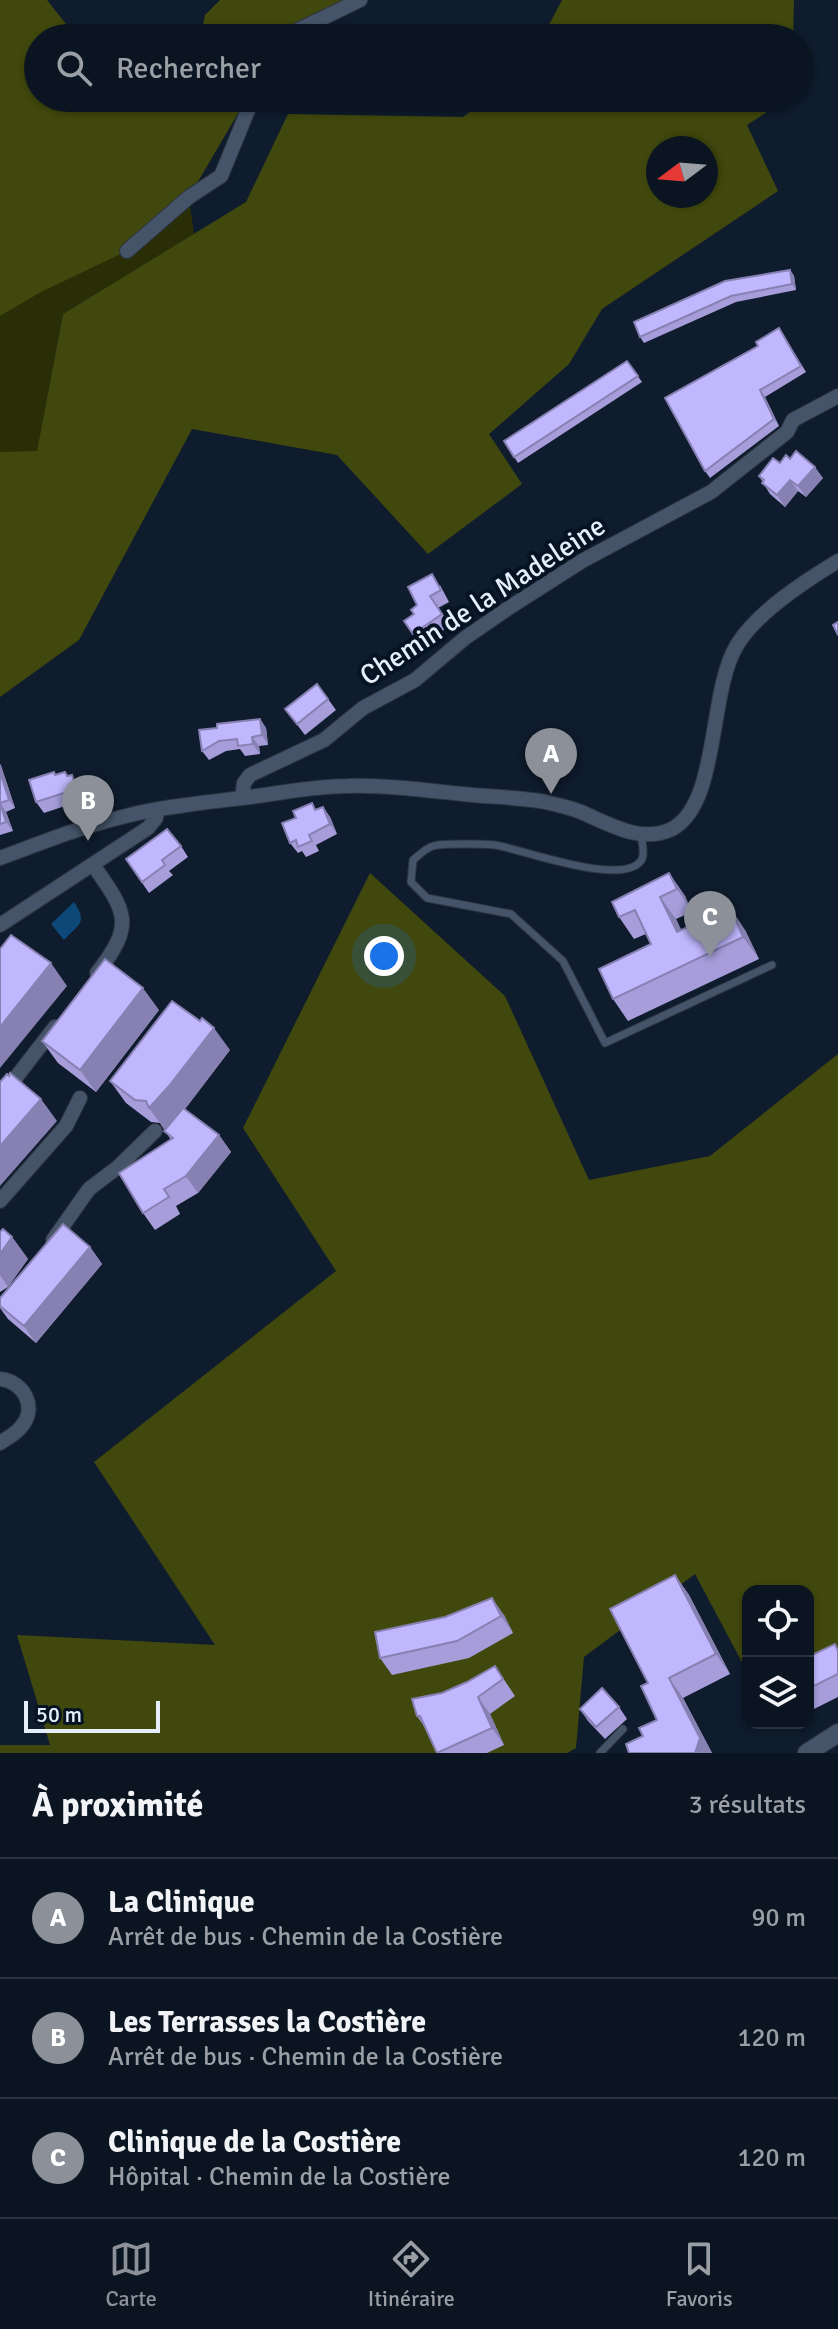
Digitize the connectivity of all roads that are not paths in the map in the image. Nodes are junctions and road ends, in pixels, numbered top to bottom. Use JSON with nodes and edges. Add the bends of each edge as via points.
{"nodes":[{"id":1,"x":360,"y":0,"type":"edge"},
{"id":2,"x":310,"y":24,"type":"edge"},
{"id":3,"x":247,"y":112,"type":"edge"},
{"id":4,"x":127,"y":251,"type":"dead end"},
{"id":5,"x":838,"y":396,"type":"edge"},
{"id":6,"x":838,"y":561,"type":"edge"},
{"id":7,"x":242,"y":798,"type":"junction"},
{"id":8,"x":157,"y":810,"type":"junction"},
{"id":9,"x":641,"y":835,"type":"junction"},
{"id":10,"x":0,"y":858,"type":"edge"},
{"id":11,"x":93,"y":865,"type":"junction"},
{"id":12,"x":0,"y":925,"type":"edge"},
{"id":13,"x":772,"y":965,"type":"dead end"},
{"id":14,"x":85,"y":988,"type":"edge"},
{"id":15,"x":66,"y":1013,"type":"edge"},
{"id":16,"x":0,"y":1098,"type":"edge"},
{"id":17,"x":80,"y":1098,"type":"dead end"},
{"id":18,"x":155,"y":1131,"type":"dead end"},
{"id":19,"x":135,"y":1172,"type":"edge"},
{"id":20,"x":89,"y":1189,"type":"junction"},
{"id":21,"x":0,"y":1201,"type":"edge"},
{"id":22,"x":41,"y":1257,"type":"edge"},
{"id":23,"x":0,"y":1379,"type":"edge"},
{"id":24,"x":0,"y":1443,"type":"edge"},
{"id":25,"x":623,"y":1729,"type":"dead end"},
{"id":26,"x":838,"y":1733,"type":"edge"},
{"id":27,"x":600,"y":1753,"type":"edge"},
{"id":28,"x":807,"y":1753,"type":"edge"}],
"edges":[{"from":1,"to":2,"type":"street"},
{"from":3,"to":4,"type":"street","via":[[221,176]]},
{"from":5,"to":7,"type":"street","name":"Chemin de la Madeleine","via":[[793,420],[787,432],[711,492],[582,561],[476,630],[415,680],[363,708],[324,740],[250,775]]},
{"from":6,"to":9,"type":"street","via":[[775,605],[737,644],[720,689],[694,806],[669,830]]},
{"from":7,"to":8,"type":"street"},
{"from":7,"to":9,"type":"street","via":[[343,786],[414,789],[547,803]]},
{"from":8,"to":10,"type":"street"},
{"from":8,"to":11,"type":"street","via":[[153,824]]},
{"from":9,"to":13,"type":"lane","via":[[640,862],[617,870],[495,845],[435,846],[413,860],[411,882],[427,898],[511,914],[563,961],[605,1043]]},
{"from":11,"to":12,"type":"street"},
{"from":11,"to":14,"type":"street","via":[[113,894],[122,922],[114,952]]},
{"from":15,"to":16,"type":"street"},
{"from":17,"to":21,"type":"street","via":[[66,1126]]},
{"from":18,"to":20,"type":"street"},
{"from":19,"to":20,"type":"street"},
{"from":20,"to":22,"type":"street"},
{"from":23,"to":24,"type":"street","via":[[17,1385],[29,1404],[21,1428]]},
{"from":25,"to":27,"type":"lane"},
{"from":26,"to":28,"type":"street"}]}
